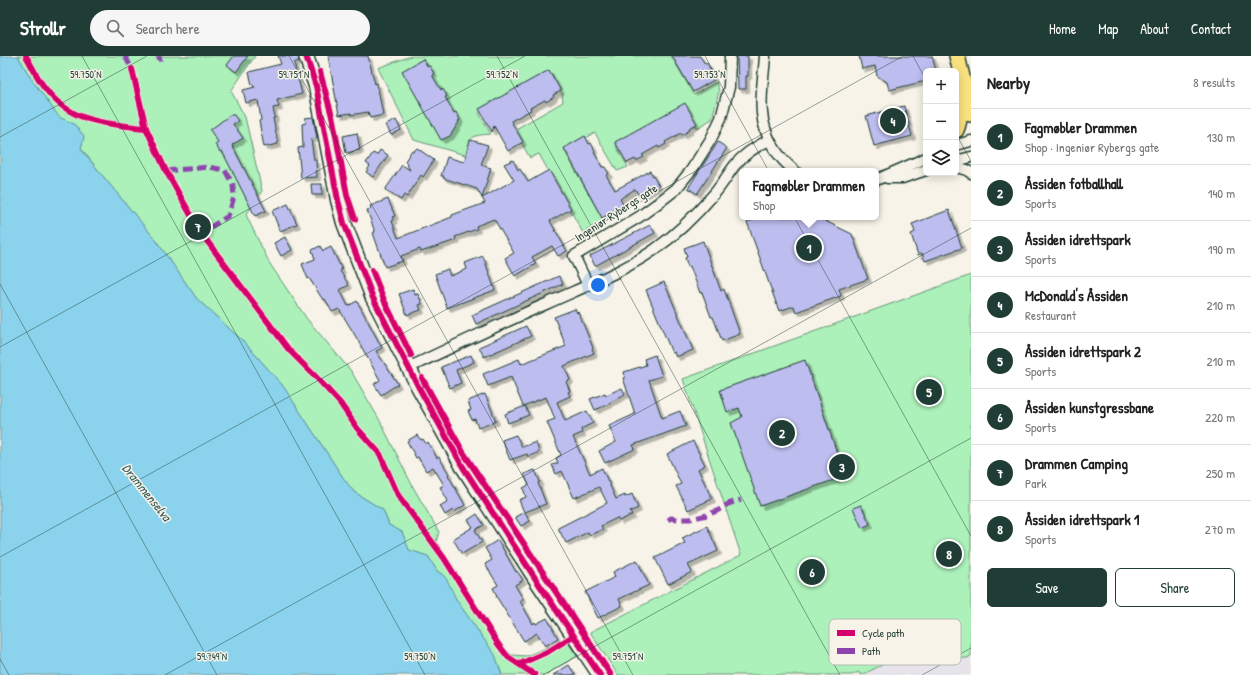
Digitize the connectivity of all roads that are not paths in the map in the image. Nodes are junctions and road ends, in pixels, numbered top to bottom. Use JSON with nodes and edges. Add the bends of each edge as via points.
{"nodes":[{"id":1,"x":306,"y":56,"type":"edge"},
{"id":2,"x":730,"y":56,"type":"edge"},
{"id":3,"x":765,"y":56,"type":"edge"},
{"id":4,"x":956,"y":56,"type":"edge"},
{"id":5,"x":962,"y":76,"type":"junction"},
{"id":6,"x":971,"y":114,"type":"edge"},
{"id":7,"x":959,"y":119,"type":"edge"},
{"id":8,"x":769,"y":140,"type":"junction"},
{"id":9,"x":971,"y":141,"type":"edge"},
{"id":10,"x":959,"y":144,"type":"edge"},
{"id":11,"x":971,"y":157,"type":"edge"},
{"id":12,"x":923,"y":159,"type":"edge"},
{"id":13,"x":959,"y":160,"type":"edge"},
{"id":14,"x":792,"y":168,"type":"edge"},
{"id":15,"x":959,"y":168,"type":"edge"},
{"id":16,"x":923,"y":171,"type":"edge"},
{"id":17,"x":971,"y":172,"type":"edge"},
{"id":18,"x":879,"y":179,"type":"edge"},
{"id":19,"x":588,"y":285,"type":"junction"},
{"id":20,"x":408,"y":368,"type":"junction"},
{"id":21,"x":600,"y":675,"type":"edge"}],
"edges":[{"from":1,"to":20,"type":"main road","via":[[316,86],[344,223],[367,285]]},
{"from":2,"to":19,"type":"street","name":"Ingeniør Rybergs gate","via":[[729,87],[721,118],[692,170],[676,189],[639,217],[574,256]]},
{"from":3,"to":8,"type":"street","via":[[762,112]]},
{"from":4,"to":5,"type":"main road"},
{"from":5,"to":6,"type":"main road"},
{"from":5,"to":7,"type":"main road","via":[[956,86]]},
{"from":8,"to":14,"type":"street"},
{"from":8,"to":19,"type":"street","via":[[754,148],[736,164],[715,193],[685,226],[639,260]]},
{"from":9,"to":10,"type":"street"},
{"from":11,"to":13,"type":"street"},
{"from":12,"to":18,"type":"street"},
{"from":15,"to":17,"type":"street"},
{"from":16,"to":18,"type":"street","via":[[902,178]]},
{"from":19,"to":20,"type":"street"},
{"from":20,"to":21,"type":"main road","via":[[463,467]]}]}
